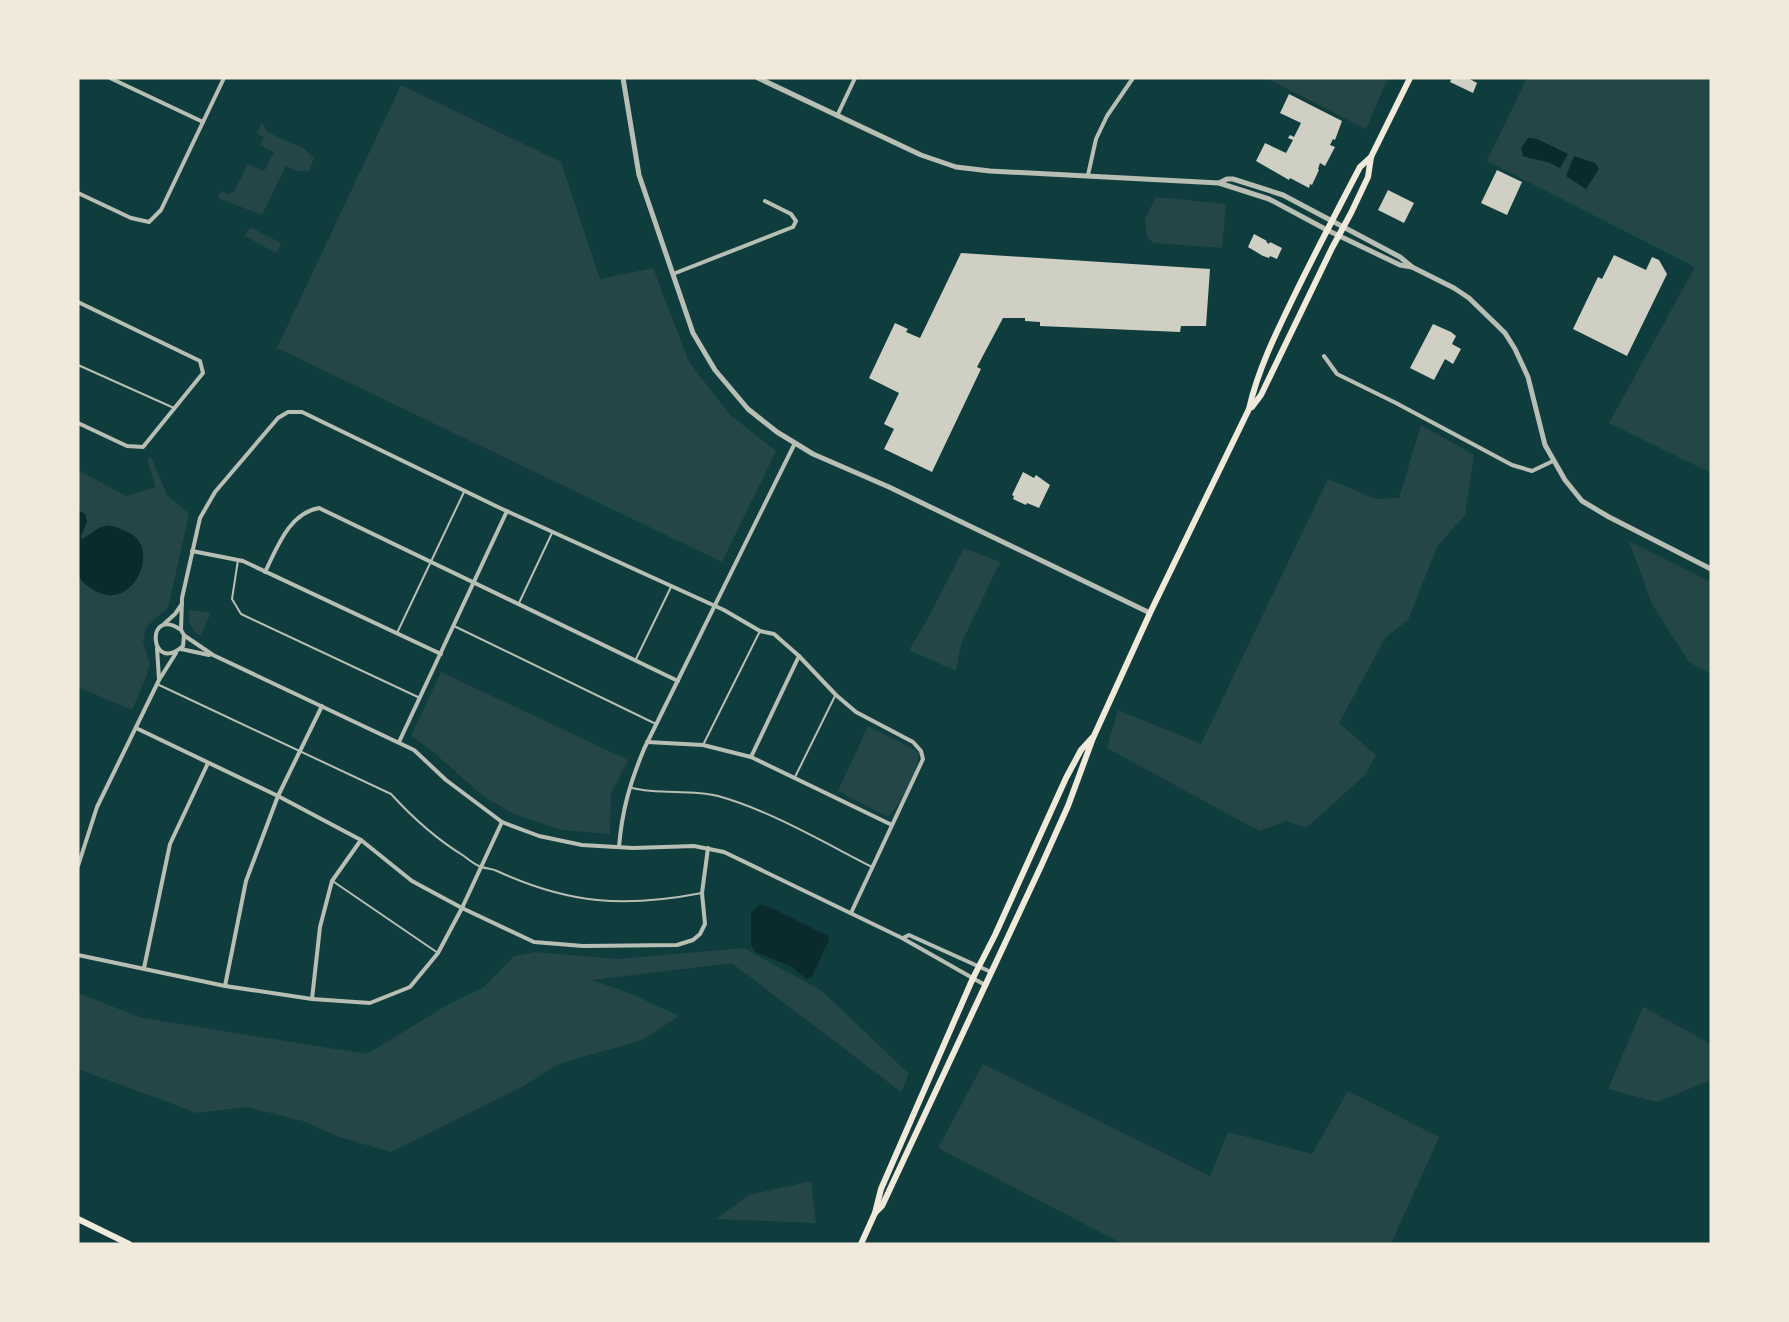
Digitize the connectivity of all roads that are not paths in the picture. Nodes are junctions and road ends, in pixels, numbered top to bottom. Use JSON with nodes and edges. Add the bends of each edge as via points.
{"nodes":[{"id":1,"x":110,"y":78,"type":"edge"},
{"id":2,"x":224,"y":78,"type":"edge"},
{"id":3,"x":623,"y":78,"type":"edge"},
{"id":4,"x":758,"y":78,"type":"edge"},
{"id":5,"x":855,"y":78,"type":"edge"},
{"id":6,"x":1133,"y":78,"type":"edge"},
{"id":7,"x":1410,"y":78,"type":"edge"},
{"id":8,"x":837,"y":116,"type":"junction"},
{"id":9,"x":203,"y":122,"type":"junction"},
{"id":10,"x":1371,"y":158,"type":"junction"},
{"id":11,"x":1088,"y":175,"type":"junction"},
{"id":12,"x":1219,"y":183,"type":"junction"},
{"id":13,"x":78,"y":193,"type":"edge"},
{"id":14,"x":765,"y":201,"type":"dead end"},
{"id":15,"x":1332,"y":221,"type":"junction"},
{"id":16,"x":1344,"y":227,"type":"junction"},
{"id":17,"x":1327,"y":230,"type":"junction"},
{"id":18,"x":1338,"y":236,"type":"junction"},
{"id":19,"x":1412,"y":267,"type":"junction"},
{"id":20,"x":673,"y":274,"type":"junction"},
{"id":21,"x":78,"y":302,"type":"edge"},
{"id":22,"x":1324,"y":356,"type":"dead end"},
{"id":23,"x":78,"y":365,"type":"edge"},
{"id":24,"x":176,"y":409,"type":"junction"},
{"id":25,"x":1249,"y":410,"type":"junction"},
{"id":26,"x":78,"y":423,"type":"edge"},
{"id":27,"x":795,"y":443,"type":"junction"},
{"id":28,"x":1553,"y":461,"type":"junction"},
{"id":29,"x":465,"y":490,"type":"junction"},
{"id":30,"x":507,"y":511,"type":"junction"},
{"id":31,"x":553,"y":531,"type":"junction"},
{"id":32,"x":192,"y":551,"type":"junction"},
{"id":33,"x":238,"y":560,"type":"junction"},
{"id":34,"x":431,"y":562,"type":"junction"},
{"id":35,"x":1711,"y":569,"type":"edge"},
{"id":36,"x":266,"y":572,"type":"junction"},
{"id":37,"x":476,"y":582,"type":"junction"},
{"id":38,"x":671,"y":587,"type":"junction"},
{"id":39,"x":182,"y":603,"type":"junction"},
{"id":40,"x":519,"y":603,"type":"junction"},
{"id":41,"x":714,"y":607,"type":"junction"},
{"id":42,"x":1150,"y":613,"type":"junction"},
{"id":43,"x":164,"y":624,"type":"junction"},
{"id":44,"x":454,"y":626,"type":"junction"},
{"id":45,"x":181,"y":630,"type":"junction"},
{"id":46,"x":760,"y":631,"type":"junction"},
{"id":47,"x":398,"y":633,"type":"junction"},
{"id":48,"x":184,"y":635,"type":"junction"},
{"id":49,"x":157,"y":648,"type":"junction"},
{"id":50,"x":180,"y":649,"type":"junction"},
{"id":51,"x":176,"y":653,"type":"junction"},
{"id":52,"x":441,"y":654,"type":"junction"},
{"id":53,"x":213,"y":655,"type":"junction"},
{"id":54,"x":799,"y":656,"type":"junction"},
{"id":55,"x":635,"y":660,"type":"junction"},
{"id":56,"x":678,"y":681,"type":"junction"},
{"id":57,"x":158,"y":682,"type":"junction"},
{"id":58,"x":836,"y":695,"type":"junction"},
{"id":59,"x":420,"y":698,"type":"junction"},
{"id":60,"x":322,"y":706,"type":"junction"},
{"id":61,"x":656,"y":724,"type":"junction"},
{"id":62,"x":136,"y":728,"type":"junction"},
{"id":63,"x":1093,"y":738,"type":"junction"},
{"id":64,"x":399,"y":742,"type":"junction"},
{"id":65,"x":647,"y":742,"type":"junction"},
{"id":66,"x":703,"y":746,"type":"junction"},
{"id":67,"x":300,"y":752,"type":"junction"},
{"id":68,"x":751,"y":756,"type":"junction"},
{"id":69,"x":208,"y":763,"type":"junction"},
{"id":70,"x":795,"y":777,"type":"junction"},
{"id":71,"x":629,"y":787,"type":"junction"},
{"id":72,"x":278,"y":796,"type":"junction"},
{"id":73,"x":502,"y":822,"type":"junction"},
{"id":74,"x":892,"y":825,"type":"junction"},
{"id":75,"x":361,"y":840,"type":"junction"},
{"id":76,"x":619,"y":847,"type":"junction"},
{"id":77,"x":708,"y":848,"type":"junction"},
{"id":78,"x":78,"y":866,"type":"edge"},
{"id":79,"x":480,"y":867,"type":"junction"},
{"id":80,"x":872,"y":867,"type":"junction"},
{"id":81,"x":332,"y":881,"type":"junction"},
{"id":82,"x":702,"y":893,"type":"junction"},
{"id":83,"x":462,"y":908,"type":"junction"},
{"id":84,"x":851,"y":913,"type":"junction"},
{"id":85,"x":902,"y":938,"type":"junction"},
{"id":86,"x":438,"y":953,"type":"junction"},
{"id":87,"x":78,"y":955,"type":"edge"},
{"id":88,"x":979,"y":967,"type":"junction"},
{"id":89,"x":144,"y":968,"type":"junction"},
{"id":90,"x":991,"y":972,"type":"junction"},
{"id":91,"x":973,"y":978,"type":"junction"},
{"id":92,"x":985,"y":985,"type":"junction"},
{"id":93,"x":225,"y":986,"type":"junction"},
{"id":94,"x":312,"y":999,"type":"junction"},
{"id":95,"x":875,"y":1213,"type":"junction"},
{"id":96,"x":78,"y":1219,"type":"edge"},
{"id":97,"x":129,"y":1244,"type":"edge"},
{"id":98,"x":861,"y":1244,"type":"edge"}],
"edges":[{"from":1,"to":9,"type":"street"},
{"from":2,"to":9,"type":"street"},
{"from":3,"to":20,"type":"street","via":[[639,175]]},
{"from":4,"to":8,"type":"street"},
{"from":5,"to":8,"type":"street"},
{"from":6,"to":11,"type":"street","via":[[1096,138]]},
{"from":7,"to":10,"type":"main road"},
{"from":8,"to":11,"type":"street","via":[[956,167]]},
{"from":9,"to":13,"type":"street","via":[[161,210],[149,222],[131,218]]},
{"from":10,"to":15,"type":"main road","via":[[1360,166]]},
{"from":10,"to":16,"type":"main road","via":[[1368,177]]},
{"from":11,"to":12,"type":"street"},
{"from":12,"to":15,"type":"street","via":[[1233,179],[1283,195]]},
{"from":12,"to":17,"type":"street","via":[[1269,199]]},
{"from":14,"to":20,"type":"street","via":[[790,214],[796,221],[793,227]]},
{"from":15,"to":16,"type":"street"},
{"from":15,"to":17,"type":"main road"},
{"from":16,"to":18,"type":"main road"},
{"from":16,"to":19,"type":"street"},
{"from":17,"to":18,"type":"street"},
{"from":17,"to":25,"type":"main road","via":[[1274,340]]},
{"from":18,"to":19,"type":"street"},
{"from":18,"to":25,"type":"main road","via":[[1261,395]]},
{"from":19,"to":28,"type":"street","via":[[1469,298],[1505,333],[1528,377],[1545,445]]},
{"from":20,"to":27,"type":"street","via":[[693,333],[715,370],[748,409]]},
{"from":21,"to":24,"type":"street","via":[[200,361],[203,373]]},
{"from":22,"to":28,"type":"street","via":[[1336,374],[1512,465],[1532,471]]},
{"from":23,"to":24,"type":"lane"},
{"from":24,"to":26,"type":"street","via":[[143,447],[127,446]]},
{"from":25,"to":42,"type":"main road"},
{"from":27,"to":41,"type":"street"},
{"from":27,"to":42,"type":"street"},
{"from":28,"to":35,"type":"street","via":[[1582,501]]},
{"from":29,"to":30,"type":"street"},
{"from":29,"to":32,"type":"street","via":[[293,411],[278,418],[216,492],[200,519]]},
{"from":29,"to":34,"type":"lane"},
{"from":30,"to":31,"type":"street"},
{"from":30,"to":37,"type":"street"},
{"from":31,"to":38,"type":"street"},
{"from":31,"to":40,"type":"lane"},
{"from":32,"to":33,"type":"street"},
{"from":32,"to":39,"type":"street"},
{"from":33,"to":36,"type":"street"},
{"from":33,"to":59,"type":"lane","via":[[232,599],[241,614]]},
{"from":34,"to":36,"type":"street","via":[[319,508],[305,512],[289,527]]},
{"from":34,"to":37,"type":"street"},
{"from":34,"to":47,"type":"lane"},
{"from":36,"to":47,"type":"street"},
{"from":37,"to":40,"type":"street"},
{"from":37,"to":44,"type":"street"},
{"from":38,"to":41,"type":"street"},
{"from":38,"to":55,"type":"lane"},
{"from":39,"to":43,"type":"street"},
{"from":39,"to":45,"type":"street"},
{"from":40,"to":55,"type":"street"},
{"from":41,"to":46,"type":"street"},
{"from":41,"to":56,"type":"street"},
{"from":42,"to":63,"type":"main road"},
{"from":43,"to":45,"type":"street"},
{"from":43,"to":49,"type":"street","via":[[154,639]]},
{"from":44,"to":52,"type":"street"},
{"from":44,"to":61,"type":"lane"},
{"from":45,"to":48,"type":"street"},
{"from":46,"to":54,"type":"street","via":[[774,634]]},
{"from":46,"to":66,"type":"lane"},
{"from":47,"to":52,"type":"street"},
{"from":48,"to":50,"type":"street"},
{"from":48,"to":53,"type":"street"},
{"from":49,"to":51,"type":"street"},
{"from":49,"to":57,"type":"street"},
{"from":50,"to":51,"type":"street"},
{"from":50,"to":53,"type":"street"},
{"from":51,"to":57,"type":"street"},
{"from":52,"to":59,"type":"street"},
{"from":53,"to":60,"type":"street"},
{"from":54,"to":58,"type":"street"},
{"from":54,"to":68,"type":"street"},
{"from":55,"to":56,"type":"street"},
{"from":56,"to":61,"type":"street"},
{"from":57,"to":62,"type":"street"},
{"from":57,"to":67,"type":"lane"},
{"from":58,"to":70,"type":"lane"},
{"from":58,"to":74,"type":"street","via":[[856,712],[914,741],[921,751],[923,759]]},
{"from":59,"to":64,"type":"street"},
{"from":60,"to":64,"type":"street"},
{"from":60,"to":67,"type":"street"},
{"from":61,"to":65,"type":"street"},
{"from":62,"to":69,"type":"street"},
{"from":62,"to":78,"type":"street","via":[[97,807]]},
{"from":63,"to":88,"type":"main road","via":[[1081,750],[1066,778]]},
{"from":63,"to":90,"type":"main road","via":[[1068,806]]},
{"from":64,"to":73,"type":"street"},
{"from":65,"to":66,"type":"street"},
{"from":65,"to":71,"type":"street"},
{"from":66,"to":68,"type":"street"},
{"from":67,"to":72,"type":"street"},
{"from":67,"to":79,"type":"lane","via":[[391,794],[443,843]]},
{"from":68,"to":70,"type":"street"},
{"from":69,"to":72,"type":"street"},
{"from":69,"to":89,"type":"street","via":[[170,844]]},
{"from":70,"to":74,"type":"street"},
{"from":71,"to":76,"type":"street"},
{"from":71,"to":80,"type":"lane","via":[[729,800]]},
{"from":72,"to":75,"type":"street"},
{"from":72,"to":93,"type":"street","via":[[246,882]]},
{"from":73,"to":76,"type":"street","via":[[539,836],[582,845]]},
{"from":73,"to":79,"type":"street"},
{"from":74,"to":80,"type":"street"},
{"from":75,"to":81,"type":"street"},
{"from":75,"to":83,"type":"street","via":[[412,881]]},
{"from":76,"to":77,"type":"street"},
{"from":77,"to":82,"type":"street"},
{"from":77,"to":84,"type":"street","via":[[733,856]]},
{"from":79,"to":82,"type":"lane","via":[[490,867],[559,895],[598,902]]},
{"from":79,"to":83,"type":"street"},
{"from":80,"to":84,"type":"street"},
{"from":81,"to":86,"type":"lane"},
{"from":81,"to":94,"type":"street","via":[[320,927]]},
{"from":82,"to":83,"type":"street","via":[[705,924],[693,940],[677,945],[534,942]]},
{"from":83,"to":86,"type":"street"},
{"from":84,"to":85,"type":"street"},
{"from":85,"to":88,"type":"street","via":[[909,935]]},
{"from":85,"to":91,"type":"street"},
{"from":86,"to":94,"type":"street","via":[[410,987],[370,1003]]},
{"from":87,"to":89,"type":"street"},
{"from":88,"to":90,"type":"street"},
{"from":88,"to":91,"type":"main road"},
{"from":89,"to":93,"type":"street"},
{"from":90,"to":92,"type":"main road"},
{"from":91,"to":92,"type":"street"},
{"from":91,"to":95,"type":"main road","via":[[881,1189]]},
{"from":92,"to":95,"type":"main road","via":[[882,1206]]},
{"from":93,"to":94,"type":"street"},
{"from":95,"to":98,"type":"main road"},
{"from":96,"to":97,"type":"main road"}]}
